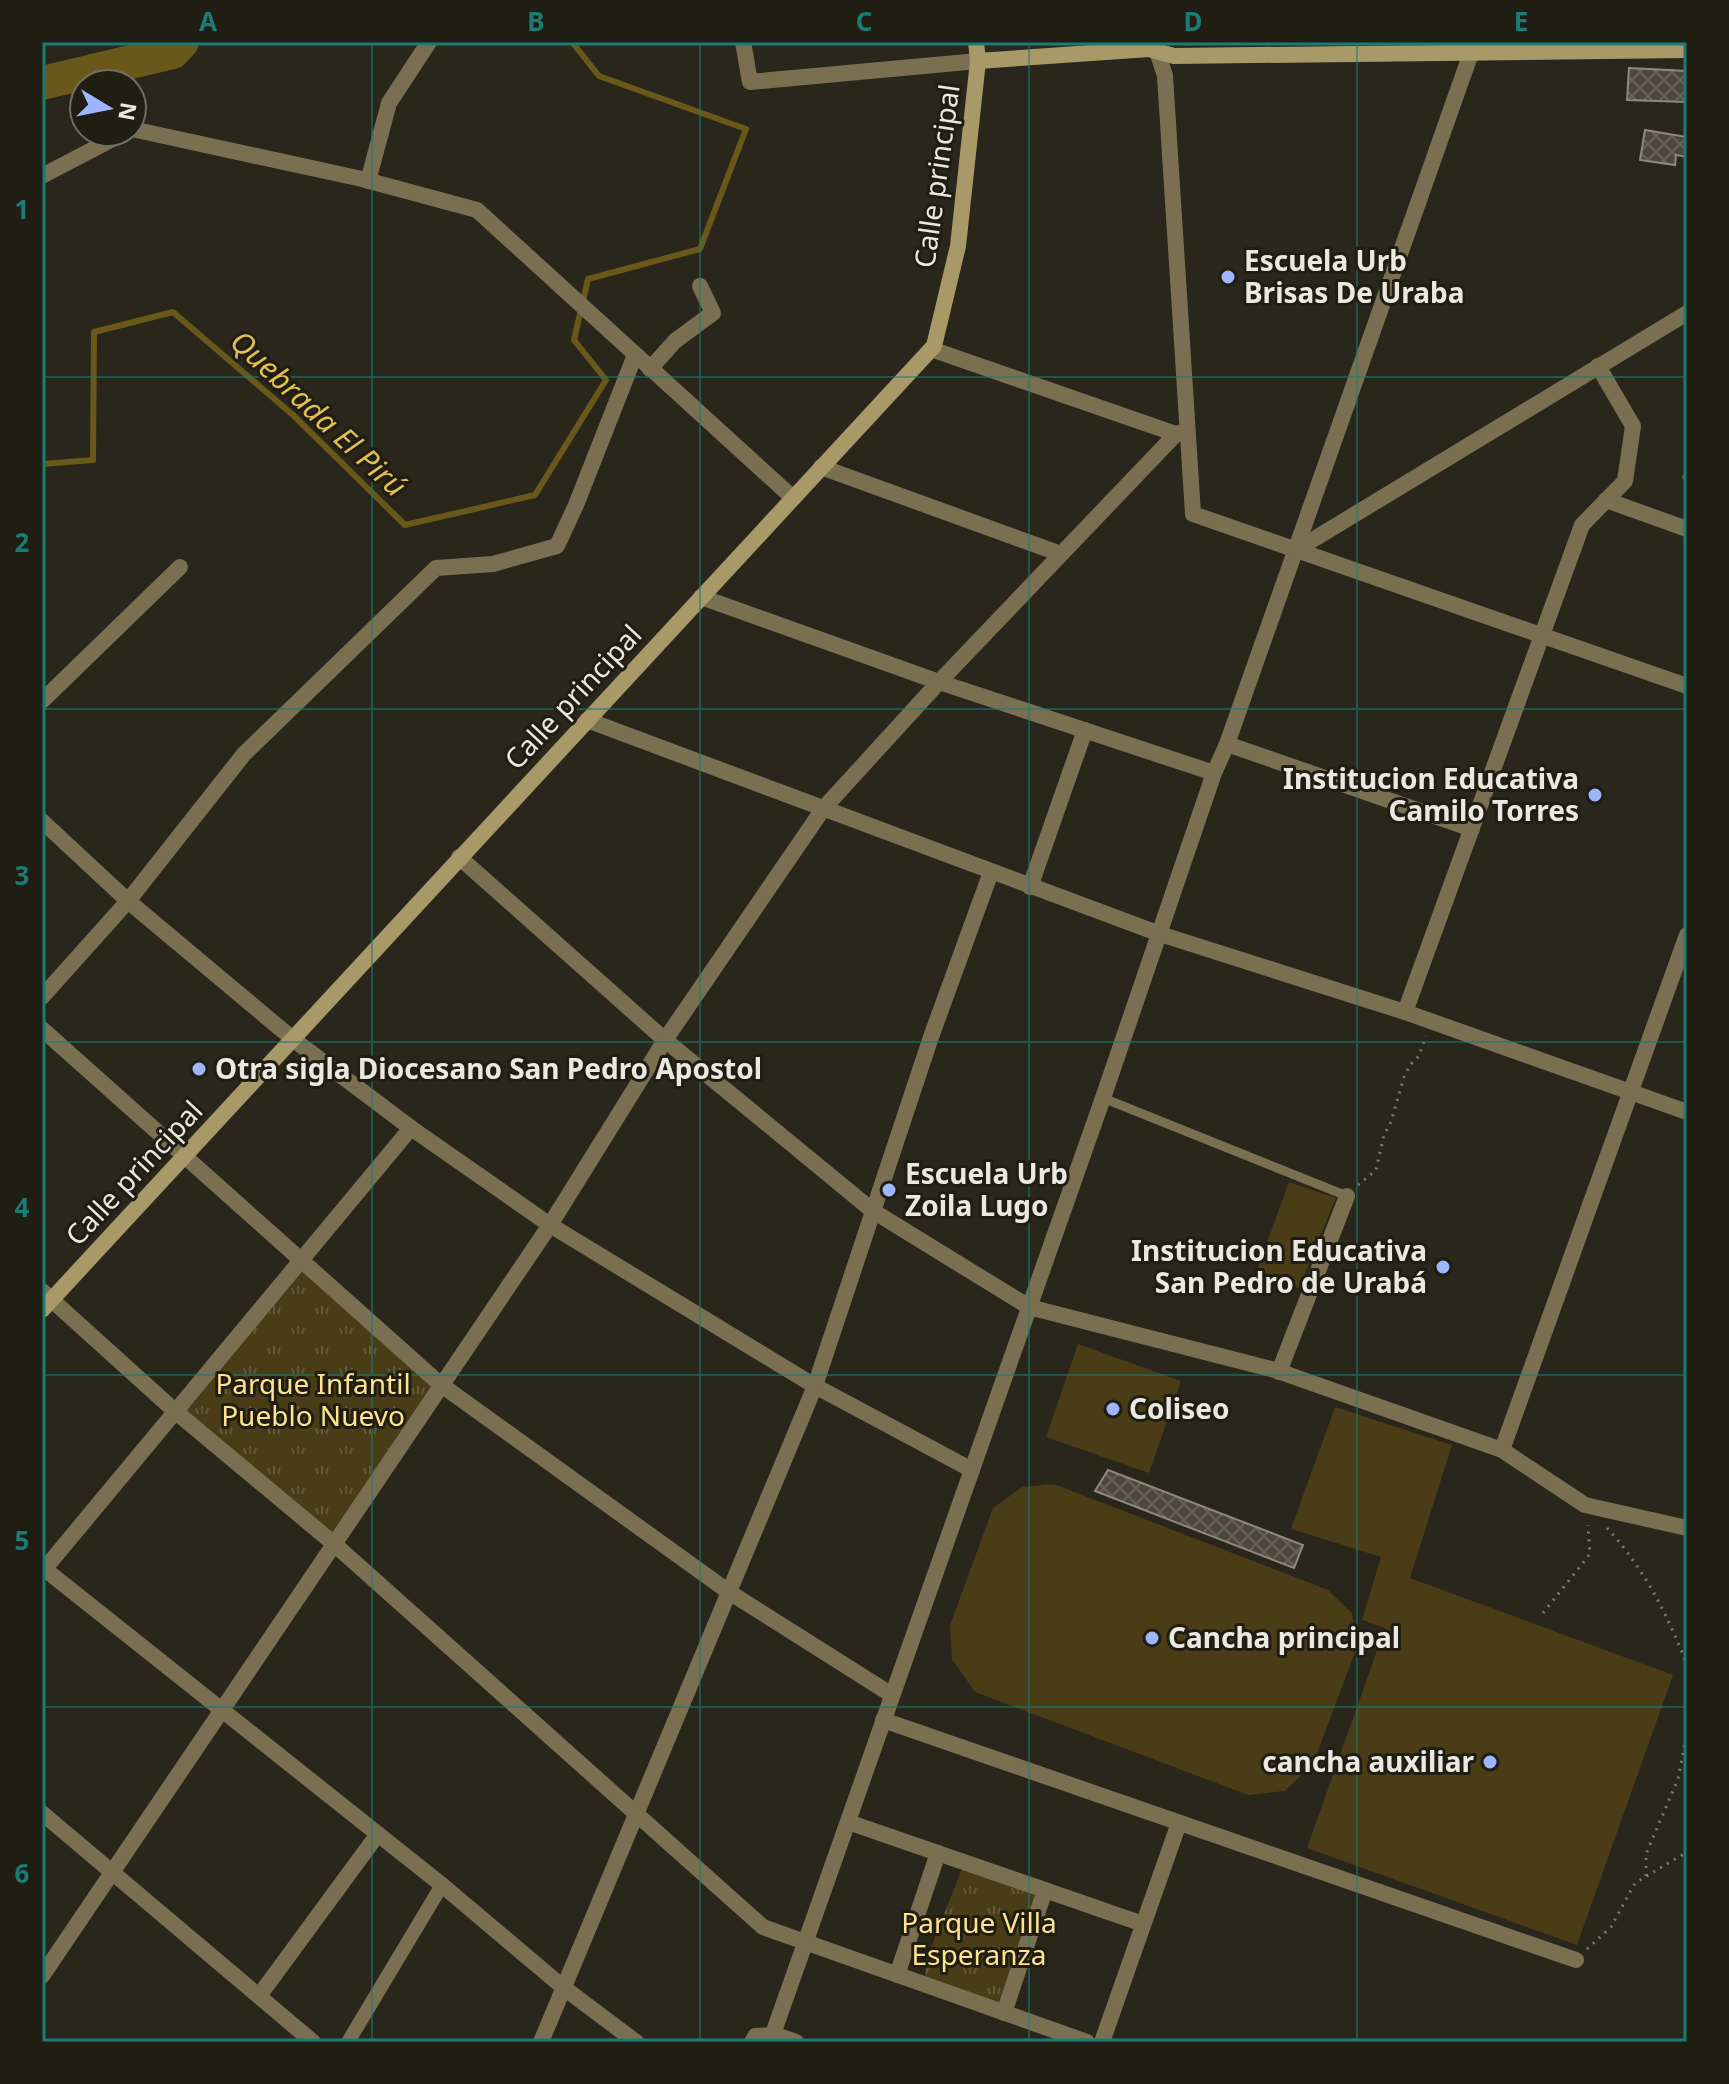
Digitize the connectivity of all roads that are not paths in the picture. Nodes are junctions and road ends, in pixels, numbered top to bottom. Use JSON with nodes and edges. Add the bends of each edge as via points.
{"nodes":[{"id":1,"x":429,"y":42,"type":"edge"},
{"id":2,"x":743,"y":42,"type":"edge"},
{"id":3,"x":976,"y":42,"type":"edge"},
{"id":4,"x":1426,"y":48,"type":"edge"},
{"id":5,"x":1687,"y":50,"type":"edge"},
{"id":6,"x":1157,"y":51,"type":"junction"},
{"id":7,"x":1471,"y":53,"type":"junction"},
{"id":8,"x":978,"y":61,"type":"junction"},
{"id":9,"x":148,"y":133,"type":"edge"},
{"id":10,"x":95,"y":148,"type":"edge"},
{"id":11,"x":42,"y":176,"type":"edge"},
{"id":12,"x":368,"y":181,"type":"junction"},
{"id":13,"x":700,"y":286,"type":"dead end"},
{"id":14,"x":1687,"y":313,"type":"edge"},
{"id":15,"x":931,"y":349,"type":"junction"},
{"id":16,"x":635,"y":355,"type":"junction"},
{"id":17,"x":1598,"y":366,"type":"junction"},
{"id":18,"x":650,"y":369,"type":"junction"},
{"id":19,"x":1182,"y":432,"type":"junction"},
{"id":20,"x":821,"y":467,"type":"junction"},
{"id":21,"x":793,"y":498,"type":"junction"},
{"id":22,"x":1606,"y":500,"type":"junction"},
{"id":23,"x":1687,"y":529,"type":"edge"},
{"id":24,"x":1296,"y":550,"type":"junction"},
{"id":25,"x":1061,"y":554,"type":"junction"},
{"id":26,"x":180,"y":567,"type":"dead end"},
{"id":27,"x":701,"y":597,"type":"junction"},
{"id":28,"x":1542,"y":636,"type":"junction"},
{"id":29,"x":939,"y":682,"type":"junction"},
{"id":30,"x":1687,"y":686,"type":"edge"},
{"id":31,"x":42,"y":701,"type":"edge"},
{"id":32,"x":587,"y":720,"type":"junction"},
{"id":33,"x":1085,"y":730,"type":"junction"},
{"id":34,"x":1227,"y":744,"type":"junction"},
{"id":35,"x":1214,"y":773,"type":"junction"},
{"id":36,"x":823,"y":809,"type":"junction"},
{"id":37,"x":42,"y":821,"type":"edge"},
{"id":38,"x":1472,"y":829,"type":"junction"},
{"id":39,"x":459,"y":857,"type":"junction"},
{"id":40,"x":991,"y":872,"type":"junction"},
{"id":41,"x":1030,"y":887,"type":"junction"},
{"id":42,"x":128,"y":901,"type":"junction"},
{"id":43,"x":1160,"y":934,"type":"junction"},
{"id":44,"x":1687,"y":935,"type":"edge"},
{"id":45,"x":42,"y":997,"type":"edge"},
{"id":46,"x":1405,"y":1012,"type":"junction"},
{"id":47,"x":42,"y":1029,"type":"edge"},
{"id":48,"x":294,"y":1040,"type":"junction"},
{"id":49,"x":665,"y":1040,"type":"junction"},
{"id":50,"x":1630,"y":1093,"type":"junction"},
{"id":51,"x":1103,"y":1098,"type":"junction"},
{"id":52,"x":1687,"y":1112,"type":"edge"},
{"id":53,"x":411,"y":1128,"type":"junction"},
{"id":54,"x":185,"y":1157,"type":"junction"},
{"id":55,"x":1347,"y":1196,"type":"joint"},
{"id":56,"x":873,"y":1211,"type":"junction"},
{"id":57,"x":550,"y":1225,"type":"junction"},
{"id":58,"x":301,"y":1260,"type":"junction"},
{"id":59,"x":45,"y":1300,"type":"edge"},
{"id":60,"x":1029,"y":1307,"type":"junction"},
{"id":61,"x":1279,"y":1372,"type":"junction"},
{"id":62,"x":440,"y":1384,"type":"junction"},
{"id":63,"x":815,"y":1386,"type":"junction"},
{"id":64,"x":176,"y":1412,"type":"junction"},
{"id":65,"x":1502,"y":1450,"type":"junction"},
{"id":66,"x":972,"y":1470,"type":"junction"},
{"id":67,"x":1687,"y":1528,"type":"edge"},
{"id":68,"x":333,"y":1543,"type":"junction"},
{"id":69,"x":43,"y":1570,"type":"edge"},
{"id":70,"x":729,"y":1592,"type":"junction"},
{"id":71,"x":892,"y":1695,"type":"junction"},
{"id":72,"x":221,"y":1710,"type":"junction"},
{"id":73,"x":883,"y":1720,"type":"junction"},
{"id":74,"x":42,"y":1813,"type":"edge"},
{"id":75,"x":637,"y":1813,"type":"junction"},
{"id":76,"x":848,"y":1822,"type":"junction"},
{"id":77,"x":1179,"y":1823,"type":"junction"},
{"id":78,"x":378,"y":1834,"type":"junction"},
{"id":79,"x":938,"y":1853,"type":"junction"},
{"id":80,"x":112,"y":1872,"type":"junction"},
{"id":81,"x":442,"y":1885,"type":"junction"},
{"id":82,"x":1045,"y":1890,"type":"junction"},
{"id":83,"x":1143,"y":1924,"type":"junction"},
{"id":84,"x":805,"y":1942,"type":"junction"},
{"id":85,"x":1576,"y":1960,"type":"road end"},
{"id":86,"x":897,"y":1975,"type":"junction"},
{"id":87,"x":42,"y":1976,"type":"edge"},
{"id":88,"x":564,"y":1988,"type":"junction"},
{"id":89,"x":259,"y":1996,"type":"junction"},
{"id":90,"x":1004,"y":2013,"type":"junction"},
{"id":91,"x":773,"y":2034,"type":"junction"},
{"id":92,"x":313,"y":2042,"type":"edge"},
{"id":93,"x":348,"y":2042,"type":"edge"},
{"id":94,"x":541,"y":2042,"type":"edge"},
{"id":95,"x":636,"y":2042,"type":"edge"},
{"id":96,"x":751,"y":2042,"type":"edge"},
{"id":97,"x":796,"y":2042,"type":"edge"},
{"id":98,"x":1087,"y":2042,"type":"edge"},
{"id":99,"x":1102,"y":2042,"type":"edge"}],
"edges":[{"from":1,"to":12,"type":"street","via":[[389,103]]},
{"from":2,"to":8,"type":"street","via":[[750,82]]},
{"from":3,"to":8,"type":"main road","name":"Calle principal"},
{"from":4,"to":6,"type":"main road","via":[[1174,56]]},
{"from":4,"to":7,"type":"main road"},
{"from":5,"to":7,"type":"main road"},
{"from":6,"to":8,"type":"main road"},
{"from":6,"to":19,"type":"street","via":[[1165,76]]},
{"from":7,"to":24,"type":"street"},
{"from":8,"to":15,"type":"main road","name":"Calle principal","via":[[958,246]]},
{"from":9,"to":12,"type":"street"},
{"from":10,"to":11,"type":"street"},
{"from":12,"to":16,"type":"street","via":[[477,210]]},
{"from":13,"to":18,"type":"street","via":[[713,313],[675,341]]},
{"from":14,"to":17,"type":"street"},
{"from":15,"to":19,"type":"street"},
{"from":15,"to":20,"type":"main road","name":"Calle principal"},
{"from":16,"to":18,"type":"street"},
{"from":16,"to":42,"type":"street","via":[[557,546],[493,564],[436,568],[244,754]]},
{"from":17,"to":22,"type":"street","via":[[1633,426],[1625,481]]},
{"from":17,"to":24,"type":"street"},
{"from":18,"to":21,"type":"street"},
{"from":19,"to":24,"type":"street","via":[[1193,514]]},
{"from":19,"to":25,"type":"street"},
{"from":20,"to":21,"type":"main road","name":"Calle principal"},
{"from":20,"to":25,"type":"street"},
{"from":21,"to":27,"type":"main road","name":"Calle principal"},
{"from":22,"to":23,"type":"street"},
{"from":22,"to":28,"type":"street","via":[[1582,525]]},
{"from":24,"to":28,"type":"street"},
{"from":24,"to":34,"type":"street"},
{"from":25,"to":29,"type":"street"},
{"from":26,"to":31,"type":"street"},
{"from":27,"to":29,"type":"street"},
{"from":27,"to":32,"type":"main road","name":"Calle principal"},
{"from":28,"to":30,"type":"street"},
{"from":28,"to":38,"type":"street"},
{"from":29,"to":33,"type":"street"},
{"from":29,"to":36,"type":"street"},
{"from":32,"to":36,"type":"street"},
{"from":32,"to":39,"type":"main road","name":"Calle principal"},
{"from":33,"to":35,"type":"street"},
{"from":33,"to":41,"type":"street"},
{"from":34,"to":35,"type":"street"},
{"from":34,"to":38,"type":"street"},
{"from":35,"to":43,"type":"street"},
{"from":36,"to":40,"type":"street"},
{"from":36,"to":49,"type":"street"},
{"from":37,"to":42,"type":"street"},
{"from":38,"to":46,"type":"street"},
{"from":39,"to":48,"type":"main road","name":"Calle principal"},
{"from":39,"to":49,"type":"street"},
{"from":40,"to":41,"type":"street"},
{"from":40,"to":56,"type":"street"},
{"from":41,"to":43,"type":"street"},
{"from":42,"to":45,"type":"street"},
{"from":42,"to":48,"type":"street"},
{"from":43,"to":46,"type":"street"},
{"from":43,"to":51,"type":"street"},
{"from":44,"to":50,"type":"street"},
{"from":46,"to":50,"type":"street"},
{"from":47,"to":54,"type":"street"},
{"from":48,"to":53,"type":"street"},
{"from":48,"to":54,"type":"main road","name":"Calle principal"},
{"from":49,"to":56,"type":"street"},
{"from":49,"to":57,"type":"street"},
{"from":50,"to":52,"type":"street"},
{"from":50,"to":65,"type":"street"},
{"from":51,"to":55,"type":"lane"},
{"from":51,"to":60,"type":"street"},
{"from":53,"to":57,"type":"street"},
{"from":53,"to":58,"type":"street"},
{"from":54,"to":58,"type":"street"},
{"from":54,"to":59,"type":"main road","name":"Calle principal"},
{"from":55,"to":61,"type":"street"},
{"from":56,"to":60,"type":"street"},
{"from":56,"to":63,"type":"street"},
{"from":57,"to":62,"type":"street"},
{"from":57,"to":63,"type":"street"},
{"from":58,"to":62,"type":"street"},
{"from":58,"to":64,"type":"street"},
{"from":59,"to":64,"type":"street"},
{"from":60,"to":61,"type":"street"},
{"from":60,"to":66,"type":"street"},
{"from":61,"to":65,"type":"street"},
{"from":62,"to":68,"type":"street"},
{"from":62,"to":70,"type":"street"},
{"from":63,"to":66,"type":"street"},
{"from":63,"to":70,"type":"street"},
{"from":64,"to":68,"type":"street"},
{"from":64,"to":69,"type":"street"},
{"from":65,"to":67,"type":"street","via":[[1585,1505]]},
{"from":66,"to":71,"type":"street"},
{"from":68,"to":72,"type":"street"},
{"from":68,"to":75,"type":"street"},
{"from":69,"to":72,"type":"street"},
{"from":70,"to":71,"type":"street"},
{"from":70,"to":75,"type":"street"},
{"from":71,"to":73,"type":"street"},
{"from":72,"to":78,"type":"street"},
{"from":72,"to":80,"type":"street"},
{"from":73,"to":76,"type":"street"},
{"from":73,"to":77,"type":"street"},
{"from":74,"to":80,"type":"street"},
{"from":75,"to":84,"type":"street","via":[[763,1927]]},
{"from":75,"to":88,"type":"street"},
{"from":76,"to":79,"type":"street"},
{"from":76,"to":84,"type":"street"},
{"from":77,"to":83,"type":"street"},
{"from":77,"to":85,"type":"street"},
{"from":78,"to":81,"type":"street"},
{"from":78,"to":89,"type":"street"},
{"from":79,"to":82,"type":"street"},
{"from":79,"to":86,"type":"street"},
{"from":80,"to":87,"type":"street"},
{"from":80,"to":89,"type":"street"},
{"from":81,"to":88,"type":"street"},
{"from":81,"to":93,"type":"street"},
{"from":82,"to":83,"type":"street"},
{"from":82,"to":90,"type":"street"},
{"from":83,"to":99,"type":"street"},
{"from":84,"to":86,"type":"street"},
{"from":84,"to":91,"type":"street"},
{"from":86,"to":90,"type":"street"},
{"from":88,"to":94,"type":"street"},
{"from":88,"to":95,"type":"street"},
{"from":89,"to":92,"type":"street"},
{"from":90,"to":98,"type":"street"},
{"from":91,"to":96,"type":"street","via":[[755,2035]]},
{"from":91,"to":97,"type":"street"}]}
